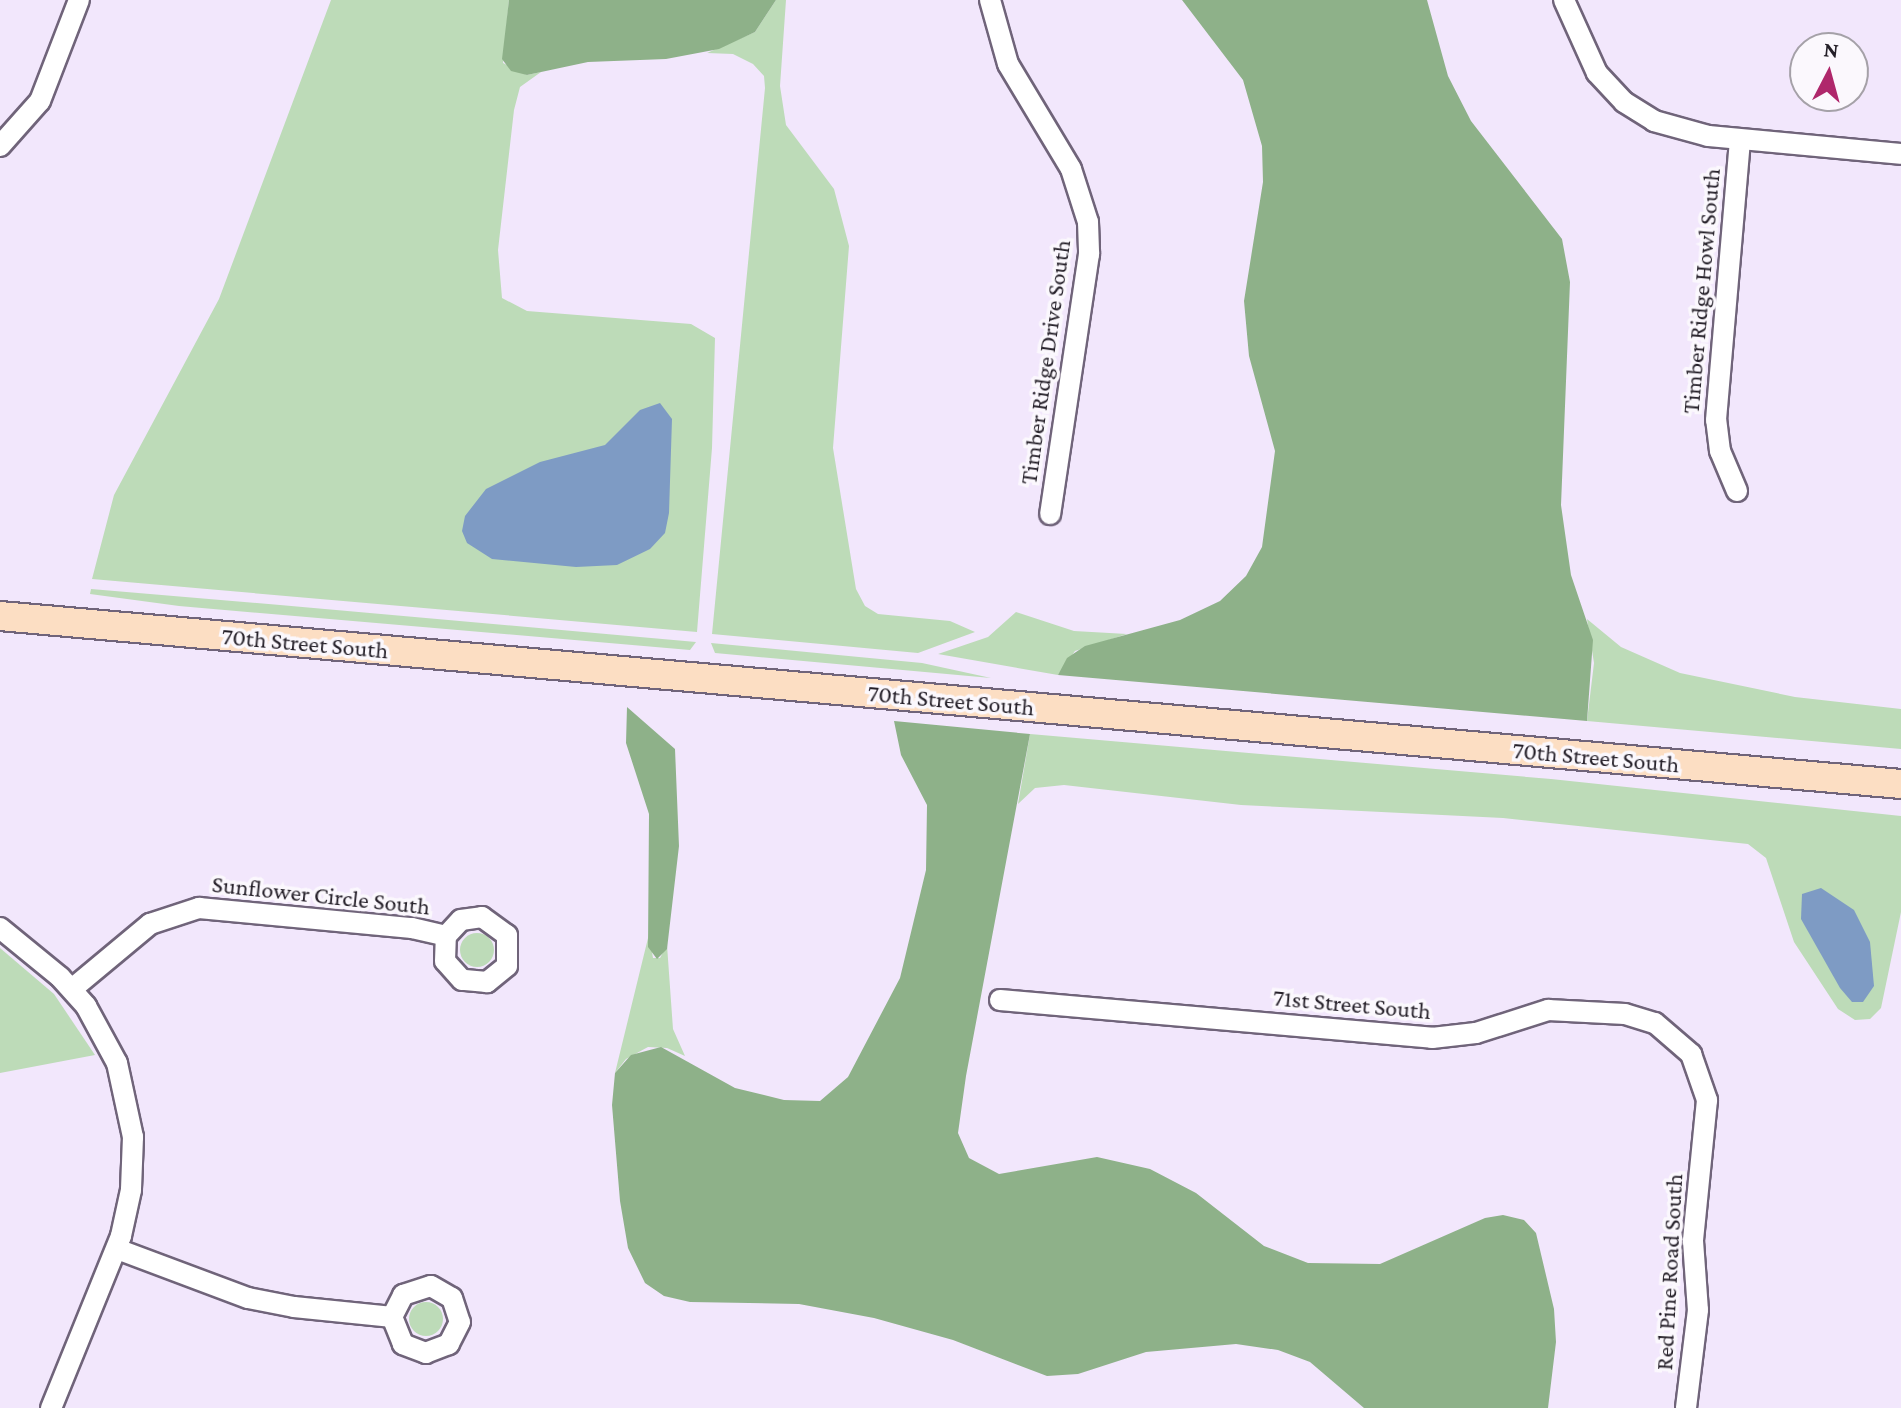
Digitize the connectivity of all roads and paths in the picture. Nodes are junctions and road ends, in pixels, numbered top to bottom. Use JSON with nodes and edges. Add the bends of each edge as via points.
{"nodes":[{"id":1,"x":79,"y":0,"type":"edge"},
{"id":2,"x":990,"y":0,"type":"edge"},
{"id":3,"x":1564,"y":0,"type":"edge"},
{"id":4,"x":1740,"y":140,"type":"junction"},
{"id":5,"x":0,"y":146,"type":"edge"},
{"id":6,"x":1901,"y":154,"type":"edge"},
{"id":7,"x":1737,"y":491,"type":"dead end"},
{"id":8,"x":1050,"y":514,"type":"dead end"},
{"id":9,"x":0,"y":616,"type":"edge"},
{"id":10,"x":1901,"y":784,"type":"edge"},
{"id":11,"x":0,"y":928,"type":"edge"},
{"id":12,"x":446,"y":936,"type":"dead end"},
{"id":13,"x":72,"y":989,"type":"junction"},
{"id":14,"x":1000,"y":1000,"type":"dead end"},
{"id":15,"x":1687,"y":1048,"type":"joint"},
{"id":16,"x":117,"y":1249,"type":"junction"},
{"id":17,"x":392,"y":1317,"type":"dead end"},
{"id":18,"x":51,"y":1408,"type":"edge"},
{"id":19,"x":1686,"y":1408,"type":"edge"}],
"edges":[{"from":1,"to":5,"type":"street","via":[[40,101]]},
{"from":2,"to":8,"type":"street","name":"Timber Ridge Drive South","via":[[1003,52],[1071,169],[1088,222],[1089,254]]},
{"from":3,"to":4,"type":"street","via":[[1591,65],[1624,102],[1673,128]]},
{"from":4,"to":6,"type":"street"},
{"from":4,"to":7,"type":"street","name":"Timber Ridge Howl South","via":[[1716,420],[1720,451]]},
{"from":9,"to":10,"type":"main road","name":"70th Street South"},
{"from":11,"to":13,"type":"street"},
{"from":12,"to":13,"type":"street","name":"Sunflower Circle South","via":[[412,928],[190,909],[150,924]]},
{"from":13,"to":16,"type":"street","via":[[110,1048],[131,1117],[131,1190]]},
{"from":14,"to":15,"type":"street","name":"71st Street South","via":[[1432,1038],[1476,1033],[1531,1013],[1569,1009],[1644,1018]]},
{"from":15,"to":19,"type":"street","name":"Red Pine Road South","via":[[1704,1079],[1708,1108],[1693,1241],[1698,1301]]},
{"from":16,"to":17,"type":"street","via":[[270,1303]]},
{"from":16,"to":18,"type":"street"}]}
